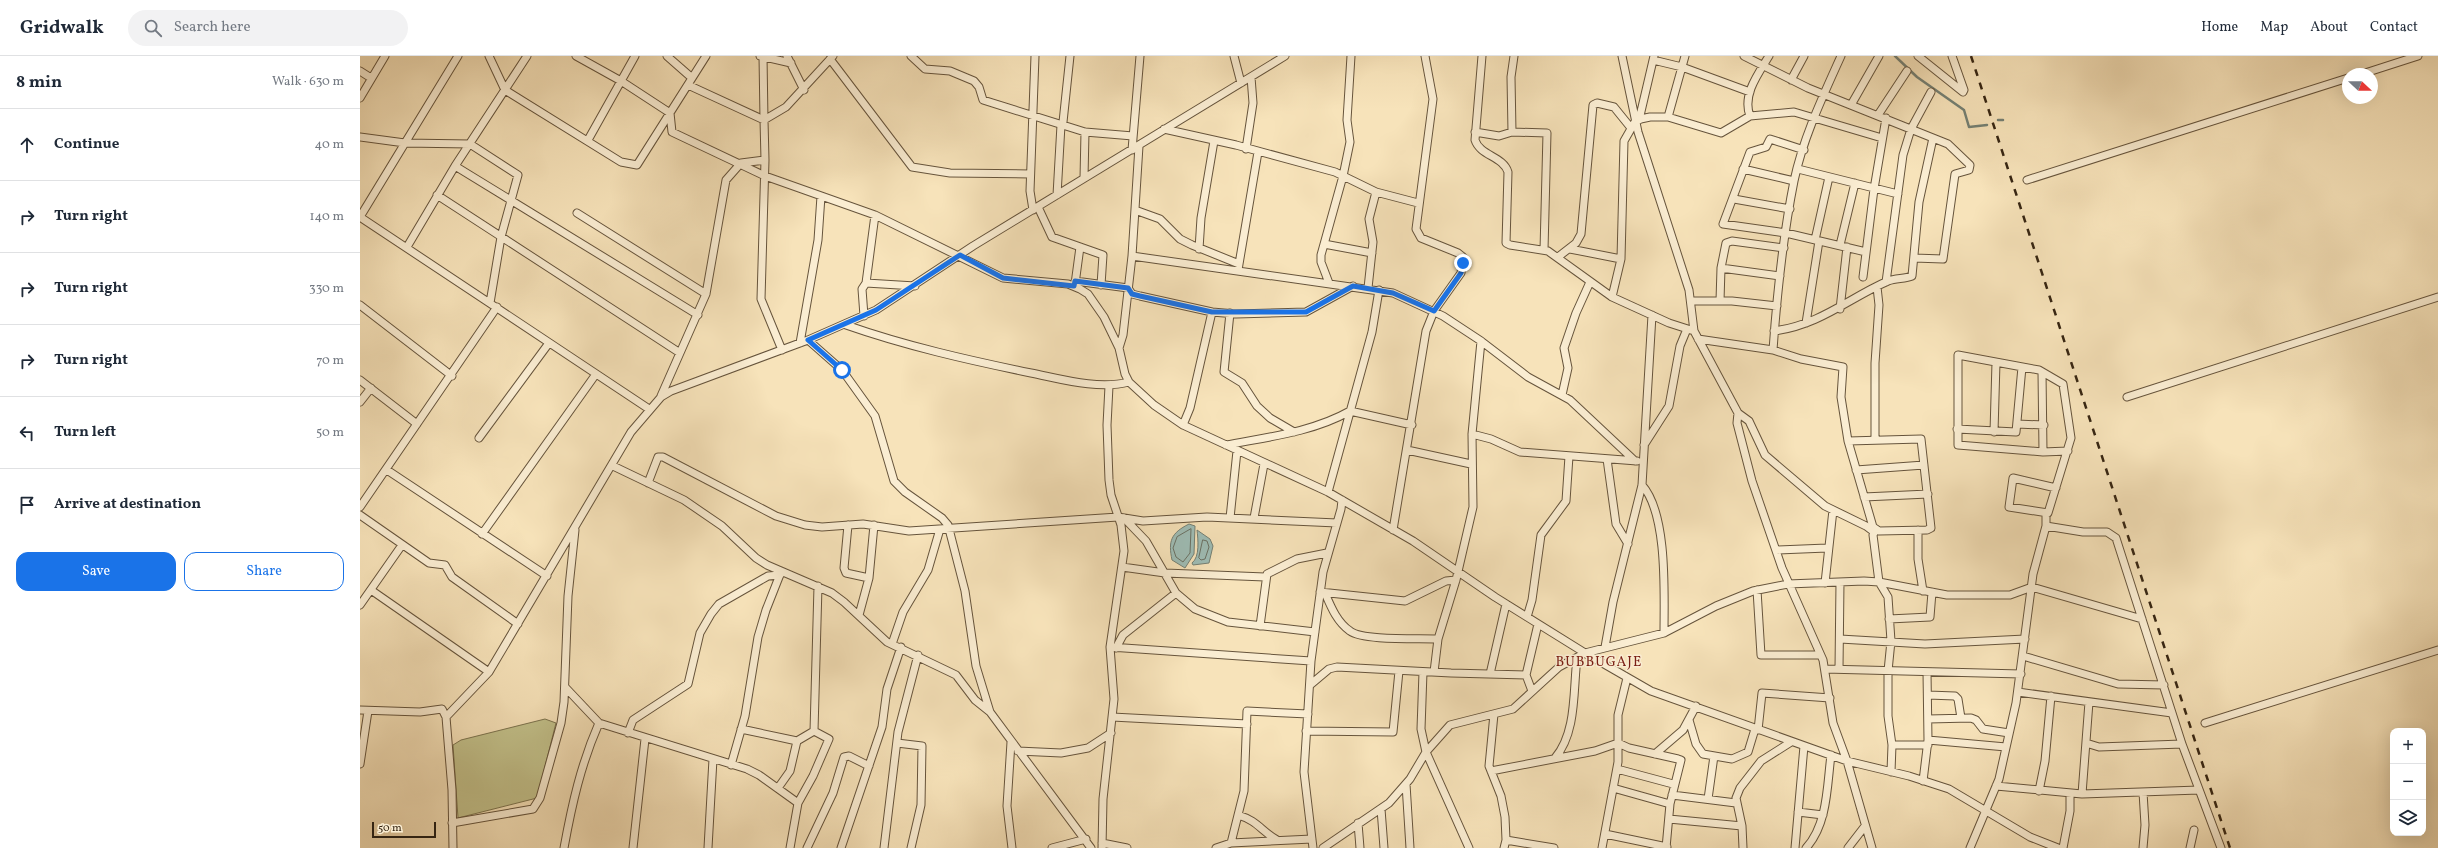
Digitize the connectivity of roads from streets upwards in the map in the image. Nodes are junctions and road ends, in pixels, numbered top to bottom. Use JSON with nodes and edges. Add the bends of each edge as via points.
{"nodes":[{"id":1,"x":385,"y":56,"type":"edge"},
{"id":2,"x":458,"y":56,"type":"edge"},
{"id":3,"x":489,"y":56,"type":"edge"},
{"id":4,"x":527,"y":56,"type":"edge"},
{"id":5,"x":576,"y":56,"type":"edge"},
{"id":6,"x":635,"y":56,"type":"edge"},
{"id":7,"x":668,"y":56,"type":"edge"},
{"id":8,"x":706,"y":56,"type":"edge"},
{"id":9,"x":762,"y":56,"type":"edge"},
{"id":10,"x":787,"y":56,"type":"edge"},
{"id":11,"x":911,"y":56,"type":"edge"},
{"id":12,"x":1035,"y":56,"type":"edge"},
{"id":13,"x":1070,"y":56,"type":"edge"},
{"id":14,"x":1140,"y":56,"type":"edge"},
{"id":15,"x":1234,"y":56,"type":"edge"},
{"id":16,"x":1351,"y":56,"type":"edge"},
{"id":17,"x":1425,"y":56,"type":"edge"},
{"id":18,"x":1474,"y":56,"type":"edge"},
{"id":19,"x":1482,"y":56,"type":"edge"},
{"id":20,"x":1514,"y":56,"type":"edge"},
{"id":21,"x":1622,"y":56,"type":"edge"},
{"id":22,"x":1685,"y":56,"type":"edge"},
{"id":23,"x":1744,"y":56,"type":"edge"},
{"id":24,"x":1769,"y":56,"type":"edge"},
{"id":25,"x":1804,"y":56,"type":"edge"},
{"id":26,"x":1841,"y":56,"type":"edge"},
{"id":27,"x":1879,"y":56,"type":"edge"},
{"id":28,"x":1918,"y":56,"type":"edge"},
{"id":29,"x":1952,"y":56,"type":"edge"},
{"id":30,"x":2418,"y":56,"type":"edge"},
{"id":31,"x":832,"y":57,"type":"edge"},
{"id":32,"x":1283,"y":57,"type":"edge"},
{"id":33,"x":1654,"y":58,"type":"edge"},
{"id":34,"x":791,"y":63,"type":"junction"},
{"id":35,"x":1480,"y":64,"type":"junction"},
{"id":36,"x":1763,"y":66,"type":"junction"},
{"id":37,"x":1682,"y":67,"type":"junction"},
{"id":38,"x":2378,"y":69,"type":"edge"},
{"id":39,"x":360,"y":71,"type":"edge"},
{"id":40,"x":1907,"y":71,"type":"dead end"},
{"id":41,"x":1250,"y":77,"type":"junction"},
{"id":42,"x":371,"y":78,"type":"junction"},
{"id":43,"x":692,"y":78,"type":"junction"},
{"id":44,"x":1791,"y":80,"type":"junction"},
{"id":45,"x":2342,"y":80,"type":"edge"},
{"id":46,"x":621,"y":81,"type":"junction"},
{"id":47,"x":1241,"y":83,"type":"junction"},
{"id":48,"x":688,"y":85,"type":"junction"},
{"id":49,"x":505,"y":90,"type":"junction"},
{"id":50,"x":804,"y":90,"type":"junction"},
{"id":51,"x":1750,"y":92,"type":"junction"},
{"id":52,"x":1931,"y":92,"type":"dead end"},
{"id":53,"x":1824,"y":94,"type":"junction"},
{"id":54,"x":360,"y":98,"type":"edge"},
{"id":55,"x":1851,"y":104,"type":"junction"},
{"id":56,"x":670,"y":113,"type":"junction"},
{"id":57,"x":1031,"y":114,"type":"junction"},
{"id":58,"x":1878,"y":115,"type":"junction"},
{"id":59,"x":1750,"y":116,"type":"junction"},
{"id":60,"x":1668,"y":117,"type":"junction"},
{"id":61,"x":1815,"y":118,"type":"junction"},
{"id":62,"x":1886,"y":118,"type":"junction"},
{"id":63,"x":764,"y":120,"type":"junction"},
{"id":64,"x":1637,"y":120,"type":"junction"},
{"id":65,"x":1061,"y":125,"type":"junction"},
{"id":66,"x":1631,"y":128,"type":"junction"},
{"id":67,"x":1911,"y":128,"type":"junction"},
{"id":68,"x":1164,"y":129,"type":"junction"},
{"id":69,"x":1085,"y":132,"type":"junction"},
{"id":70,"x":1475,"y":132,"type":"junction"},
{"id":71,"x":1512,"y":132,"type":"junction"},
{"id":72,"x":1133,"y":136,"type":"junction"},
{"id":73,"x":360,"y":137,"type":"edge"},
{"id":74,"x":1882,"y":138,"type":"junction"},
{"id":75,"x":1933,"y":138,"type":"junction"},
{"id":76,"x":588,"y":140,"type":"junction"},
{"id":77,"x":1214,"y":141,"type":"junction"},
{"id":78,"x":405,"y":143,"type":"junction"},
{"id":79,"x":470,"y":144,"type":"junction"},
{"id":80,"x":1139,"y":146,"type":"junction"},
{"id":81,"x":1246,"y":149,"type":"junction"},
{"id":82,"x":1132,"y":150,"type":"junction"},
{"id":83,"x":1804,"y":150,"type":"junction"},
{"id":84,"x":1258,"y":152,"type":"junction"},
{"id":85,"x":765,"y":160,"type":"junction"},
{"id":86,"x":741,"y":163,"type":"junction"},
{"id":87,"x":455,"y":166,"type":"junction"},
{"id":88,"x":1798,"y":169,"type":"junction"},
{"id":89,"x":1743,"y":170,"type":"junction"},
{"id":90,"x":1030,"y":174,"type":"junction"},
{"id":91,"x":765,"y":176,"type":"junction"},
{"id":92,"x":1343,"y":176,"type":"junction"},
{"id":93,"x":1829,"y":177,"type":"junction"},
{"id":94,"x":1084,"y":178,"type":"junction"},
{"id":95,"x":1794,"y":180,"type":"junction"},
{"id":96,"x":2027,"y":180,"type":"dead end"},
{"id":97,"x":1855,"y":183,"type":"junction"},
{"id":98,"x":1874,"y":189,"type":"junction"},
{"id":99,"x":1376,"y":192,"type":"junction"},
{"id":100,"x":1898,"y":194,"type":"junction"},
{"id":101,"x":437,"y":195,"type":"junction"},
{"id":102,"x":1057,"y":195,"type":"junction"},
{"id":103,"x":821,"y":196,"type":"junction"},
{"id":104,"x":1734,"y":199,"type":"junction"},
{"id":105,"x":511,"y":200,"type":"junction"},
{"id":106,"x":1418,"y":203,"type":"junction"},
{"id":107,"x":1036,"y":208,"type":"junction"},
{"id":108,"x":1790,"y":209,"type":"junction"},
{"id":109,"x":1135,"y":210,"type":"junction"},
{"id":110,"x":577,"y":213,"type":"dead end"},
{"id":111,"x":875,"y":215,"type":"junction"},
{"id":112,"x":360,"y":217,"type":"edge"},
{"id":113,"x":1786,"y":233,"type":"junction"},
{"id":114,"x":501,"y":237,"type":"junction"},
{"id":115,"x":1817,"y":240,"type":"junction"},
{"id":116,"x":1324,"y":244,"type":"junction"},
{"id":117,"x":1844,"y":246,"type":"junction"},
{"id":118,"x":406,"y":247,"type":"junction"},
{"id":119,"x":1080,"y":247,"type":"junction"},
{"id":120,"x":1784,"y":248,"type":"junction"},
{"id":121,"x":1199,"y":249,"type":"junction"},
{"id":122,"x":1570,"y":249,"type":"junction"},
{"id":123,"x":1544,"y":250,"type":"junction"},
{"id":124,"x":1372,"y":252,"type":"junction"},
{"id":125,"x":1866,"y":252,"type":"junction"},
{"id":126,"x":960,"y":255,"type":"junction"},
{"id":127,"x":1132,"y":256,"type":"junction"},
{"id":128,"x":1558,"y":257,"type":"junction"},
{"id":129,"x":1914,"y":258,"type":"junction"},
{"id":130,"x":1621,"y":259,"type":"junction"},
{"id":131,"x":1238,"y":267,"type":"junction"},
{"id":132,"x":1721,"y":268,"type":"junction"},
{"id":133,"x":1780,"y":276,"type":"junction"},
{"id":134,"x":1863,"y":277,"type":"dead end"},
{"id":135,"x":1590,"y":282,"type":"junction"},
{"id":136,"x":1886,"y":282,"type":"junction"},
{"id":137,"x":866,"y":283,"type":"junction"},
{"id":138,"x":1329,"y":283,"type":"junction"},
{"id":139,"x":1075,"y":284,"type":"junction"},
{"id":140,"x":1101,"y":285,"type":"junction"},
{"id":141,"x":915,"y":286,"type":"junction"},
{"id":142,"x":1353,"y":286,"type":"junction"},
{"id":143,"x":1877,"y":287,"type":"junction"},
{"id":144,"x":1128,"y":288,"type":"junction"},
{"id":145,"x":1368,"y":288,"type":"junction"},
{"id":146,"x":1379,"y":290,"type":"junction"},
{"id":147,"x":706,"y":294,"type":"junction"},
{"id":148,"x":1612,"y":297,"type":"junction"},
{"id":149,"x":2438,"y":297,"type":"edge"},
{"id":150,"x":1691,"y":301,"type":"junction"},
{"id":151,"x":1720,"y":301,"type":"junction"},
{"id":152,"x":490,"y":303,"type":"junction"},
{"id":153,"x":360,"y":305,"type":"edge"},
{"id":154,"x":1777,"y":306,"type":"junction"},
{"id":155,"x":497,"y":308,"type":"junction"},
{"id":156,"x":1840,"y":309,"type":"junction"},
{"id":157,"x":1434,"y":311,"type":"junction"},
{"id":158,"x":1212,"y":312,"type":"junction"},
{"id":159,"x":1230,"y":314,"type":"junction"},
{"id":160,"x":698,"y":315,"type":"junction"},
{"id":161,"x":1652,"y":315,"type":"junction"},
{"id":162,"x":864,"y":316,"type":"junction"},
{"id":163,"x":1806,"y":322,"type":"junction"},
{"id":164,"x":846,"y":325,"type":"junction"},
{"id":165,"x":1690,"y":330,"type":"junction"},
{"id":166,"x":1774,"y":330,"type":"junction"},
{"id":167,"x":1698,"y":339,"type":"junction"},
{"id":168,"x":808,"y":340,"type":"junction"},
{"id":169,"x":1481,"y":341,"type":"junction"},
{"id":170,"x":549,"y":342,"type":"junction"},
{"id":171,"x":800,"y":343,"type":"junction"},
{"id":172,"x":1119,"y":348,"type":"junction"},
{"id":173,"x":782,"y":350,"type":"junction"},
{"id":174,"x":1773,"y":350,"type":"junction"},
{"id":175,"x":680,"y":354,"type":"junction"},
{"id":176,"x":1996,"y":362,"type":"junction"},
{"id":177,"x":2022,"y":367,"type":"junction"},
{"id":178,"x":2042,"y":372,"type":"junction"},
{"id":179,"x":596,"y":374,"type":"junction"},
{"id":180,"x":452,"y":376,"type":"junction"},
{"id":181,"x":360,"y":380,"type":"edge"},
{"id":182,"x":1129,"y":382,"type":"junction"},
{"id":183,"x":1109,"y":386,"type":"junction"},
{"id":184,"x":371,"y":388,"type":"junction"},
{"id":185,"x":1562,"y":395,"type":"junction"},
{"id":186,"x":661,"y":397,"type":"junction"},
{"id":187,"x":2127,"y":397,"type":"dead end"},
{"id":188,"x":360,"y":402,"type":"edge"},
{"id":189,"x":649,"y":409,"type":"junction"},
{"id":190,"x":1350,"y":411,"type":"junction"},
{"id":191,"x":1738,"y":413,"type":"junction"},
{"id":192,"x":417,"y":424,"type":"junction"},
{"id":193,"x":2017,"y":424,"type":"junction"},
{"id":194,"x":1183,"y":425,"type":"junction"},
{"id":195,"x":1412,"y":425,"type":"junction"},
{"id":196,"x":2044,"y":425,"type":"junction"},
{"id":197,"x":1957,"y":429,"type":"junction"},
{"id":198,"x":1294,"y":432,"type":"junction"},
{"id":199,"x":1994,"y":432,"type":"junction"},
{"id":200,"x":1472,"y":434,"type":"junction"},
{"id":201,"x":479,"y":438,"type":"dead end"},
{"id":202,"x":1875,"y":440,"type":"junction"},
{"id":203,"x":1848,"y":441,"type":"junction"},
{"id":204,"x":1226,"y":445,"type":"junction"},
{"id":205,"x":1644,"y":445,"type":"junction"},
{"id":206,"x":1407,"y":450,"type":"junction"},
{"id":207,"x":1237,"y":451,"type":"junction"},
{"id":208,"x":2068,"y":451,"type":"junction"},
{"id":209,"x":2044,"y":452,"type":"junction"},
{"id":210,"x":1569,"y":456,"type":"junction"},
{"id":211,"x":1608,"y":459,"type":"junction"},
{"id":212,"x":1635,"y":461,"type":"junction"},
{"id":213,"x":1643,"y":462,"type":"junction"},
{"id":214,"x":1264,"y":464,"type":"junction"},
{"id":215,"x":1471,"y":464,"type":"junction"},
{"id":216,"x":1924,"y":464,"type":"junction"},
{"id":217,"x":613,"y":466,"type":"junction"},
{"id":218,"x":387,"y":470,"type":"junction"},
{"id":219,"x":1856,"y":470,"type":"junction"},
{"id":220,"x":648,"y":482,"type":"junction"},
{"id":221,"x":1642,"y":485,"type":"junction"},
{"id":222,"x":2056,"y":488,"type":"junction"},
{"id":223,"x":1328,"y":492,"type":"junction"},
{"id":224,"x":1928,"y":494,"type":"junction"},
{"id":225,"x":1864,"y":497,"type":"junction"},
{"id":226,"x":1342,"y":500,"type":"junction"},
{"id":227,"x":360,"y":507,"type":"edge"},
{"id":228,"x":1833,"y":510,"type":"junction"},
{"id":229,"x":2046,"y":514,"type":"junction"},
{"id":230,"x":360,"y":515,"type":"edge"},
{"id":231,"x":1121,"y":518,"type":"junction"},
{"id":232,"x":1230,"y":518,"type":"junction"},
{"id":233,"x":1254,"y":518,"type":"junction"},
{"id":234,"x":1337,"y":523,"type":"junction"},
{"id":235,"x":848,"y":525,"type":"junction"},
{"id":236,"x":874,"y":525,"type":"junction"},
{"id":237,"x":2046,"y":526,"type":"junction"},
{"id":238,"x":576,"y":528,"type":"junction"},
{"id":239,"x":949,"y":528,"type":"junction"},
{"id":240,"x":940,"y":529,"type":"junction"},
{"id":241,"x":1393,"y":530,"type":"junction"},
{"id":242,"x":1918,"y":530,"type":"junction"},
{"id":243,"x":1875,"y":531,"type":"junction"},
{"id":244,"x":482,"y":534,"type":"junction"},
{"id":245,"x":402,"y":544,"type":"junction"},
{"id":246,"x":1628,"y":544,"type":"junction"},
{"id":247,"x":1827,"y":548,"type":"junction"},
{"id":248,"x":1776,"y":550,"type":"junction"},
{"id":249,"x":1327,"y":553,"type":"junction"},
{"id":250,"x":1122,"y":567,"type":"junction"},
{"id":251,"x":1457,"y":570,"type":"junction"},
{"id":252,"x":1165,"y":573,"type":"junction"},
{"id":253,"x":781,"y":574,"type":"junction"},
{"id":254,"x":547,"y":576,"type":"junction"},
{"id":255,"x":1265,"y":577,"type":"junction"},
{"id":256,"x":868,"y":578,"type":"junction"},
{"id":257,"x":1456,"y":580,"type":"junction"},
{"id":258,"x":1825,"y":582,"type":"junction"},
{"id":259,"x":1840,"y":582,"type":"junction"},
{"id":260,"x":1879,"y":582,"type":"junction"},
{"id":261,"x":1788,"y":584,"type":"junction"},
{"id":262,"x":818,"y":586,"type":"junction"},
{"id":263,"x":2032,"y":588,"type":"junction"},
{"id":264,"x":371,"y":590,"type":"junction"},
{"id":265,"x":1757,"y":590,"type":"junction"},
{"id":266,"x":1923,"y":591,"type":"junction"},
{"id":267,"x":1932,"y":592,"type":"junction"},
{"id":268,"x":1176,"y":593,"type":"junction"},
{"id":269,"x":1323,"y":593,"type":"junction"},
{"id":270,"x":1506,"y":604,"type":"junction"},
{"id":271,"x":360,"y":605,"type":"edge"},
{"id":272,"x":859,"y":615,"type":"junction"},
{"id":273,"x":1527,"y":617,"type":"junction"},
{"id":274,"x":1889,"y":619,"type":"junction"},
{"id":275,"x":2142,"y":619,"type":"junction"},
{"id":276,"x":518,"y":624,"type":"junction"},
{"id":277,"x":1538,"y":624,"type":"junction"},
{"id":278,"x":1260,"y":626,"type":"junction"},
{"id":279,"x":1315,"y":632,"type":"junction"},
{"id":280,"x":1664,"y":633,"type":"junction"},
{"id":281,"x":1438,"y":639,"type":"junction"},
{"id":282,"x":1840,"y":639,"type":"junction"},
{"id":283,"x":2025,"y":639,"type":"junction"},
{"id":284,"x":1891,"y":641,"type":"junction"},
{"id":285,"x":892,"y":644,"type":"junction"},
{"id":286,"x":901,"y":647,"type":"junction"},
{"id":287,"x":1605,"y":647,"type":"junction"},
{"id":288,"x":1113,"y":648,"type":"junction"},
{"id":289,"x":2438,"y":650,"type":"edge"},
{"id":290,"x":1585,"y":653,"type":"junction"},
{"id":291,"x":918,"y":655,"type":"junction"},
{"id":292,"x":1820,"y":655,"type":"junction"},
{"id":293,"x":2023,"y":656,"type":"junction"},
{"id":294,"x":1577,"y":658,"type":"junction"},
{"id":295,"x":1311,"y":661,"type":"junction"},
{"id":296,"x":1825,"y":669,"type":"junction"},
{"id":297,"x":1840,"y":669,"type":"junction"},
{"id":298,"x":1399,"y":671,"type":"junction"},
{"id":299,"x":1888,"y":671,"type":"junction"},
{"id":300,"x":489,"y":672,"type":"junction"},
{"id":301,"x":1423,"y":672,"type":"junction"},
{"id":302,"x":1434,"y":672,"type":"junction"},
{"id":303,"x":1927,"y":672,"type":"junction"},
{"id":304,"x":1490,"y":674,"type":"junction"},
{"id":305,"x":2020,"y":674,"type":"junction"},
{"id":306,"x":1526,"y":675,"type":"junction"},
{"id":307,"x":1627,"y":678,"type":"junction"},
{"id":308,"x":1310,"y":684,"type":"junction"},
{"id":309,"x":2164,"y":685,"type":"junction"},
{"id":310,"x":565,"y":687,"type":"junction"},
{"id":311,"x":1532,"y":691,"type":"junction"},
{"id":312,"x":2018,"y":692,"type":"junction"},
{"id":313,"x":1928,"y":695,"type":"junction"},
{"id":314,"x":2051,"y":696,"type":"junction"},
{"id":315,"x":1830,"y":698,"type":"junction"},
{"id":316,"x":2089,"y":702,"type":"junction"},
{"id":317,"x":1696,"y":706,"type":"junction"},
{"id":318,"x":360,"y":710,"type":"edge"},
{"id":319,"x":368,"y":710,"type":"junction"},
{"id":320,"x":990,"y":712,"type":"junction"},
{"id":321,"x":2172,"y":712,"type":"junction"},
{"id":322,"x":1308,"y":714,"type":"junction"},
{"id":323,"x":1494,"y":714,"type":"junction"},
{"id":324,"x":446,"y":717,"type":"junction"},
{"id":325,"x":1112,"y":717,"type":"junction"},
{"id":326,"x":1961,"y":718,"type":"junction"},
{"id":327,"x":1928,"y":719,"type":"junction"},
{"id":328,"x":1689,"y":720,"type":"junction"},
{"id":329,"x":2205,"y":722,"type":"dead end"},
{"id":330,"x":599,"y":723,"type":"junction"},
{"id":331,"x":1247,"y":724,"type":"junction"},
{"id":332,"x":741,"y":729,"type":"junction"},
{"id":333,"x":1306,"y":730,"type":"junction"},
{"id":334,"x":1756,"y":730,"type":"junction"},
{"id":335,"x":814,"y":731,"type":"junction"},
{"id":336,"x":1111,"y":733,"type":"junction"},
{"id":337,"x":2009,"y":733,"type":"junction"},
{"id":338,"x":628,"y":734,"type":"junction"},
{"id":339,"x":644,"y":738,"type":"junction"},
{"id":340,"x":797,"y":741,"type":"junction"},
{"id":341,"x":1011,"y":742,"type":"junction"},
{"id":342,"x":1791,"y":742,"type":"junction"},
{"id":343,"x":1928,"y":742,"type":"junction"},
{"id":344,"x":897,"y":743,"type":"junction"},
{"id":345,"x":1618,"y":743,"type":"junction"},
{"id":346,"x":2086,"y":743,"type":"junction"},
{"id":347,"x":2182,"y":744,"type":"junction"},
{"id":348,"x":1892,"y":745,"type":"junction"},
{"id":349,"x":1804,"y":746,"type":"junction"},
{"id":350,"x":2006,"y":747,"type":"junction"},
{"id":351,"x":1018,"y":751,"type":"junction"},
{"id":352,"x":1426,"y":752,"type":"junction"},
{"id":353,"x":1655,"y":754,"type":"junction"},
{"id":354,"x":1831,"y":755,"type":"junction"},
{"id":355,"x":1714,"y":756,"type":"junction"},
{"id":356,"x":1555,"y":758,"type":"junction"},
{"id":357,"x":713,"y":759,"type":"junction"},
{"id":358,"x":1847,"y":761,"type":"junction"},
{"id":359,"x":360,"y":764,"type":"edge"},
{"id":360,"x":731,"y":764,"type":"junction"},
{"id":361,"x":869,"y":766,"type":"junction"},
{"id":362,"x":1617,"y":769,"type":"junction"},
{"id":363,"x":1491,"y":771,"type":"junction"},
{"id":364,"x":1891,"y":772,"type":"junction"},
{"id":365,"x":1923,"y":781,"type":"junction"},
{"id":366,"x":1406,"y":784,"type":"junction"},
{"id":367,"x":1674,"y":784,"type":"junction"},
{"id":368,"x":1996,"y":786,"type":"junction"},
{"id":369,"x":778,"y":788,"type":"junction"},
{"id":370,"x":1613,"y":788,"type":"junction"},
{"id":371,"x":2199,"y":790,"type":"junction"},
{"id":372,"x":2039,"y":791,"type":"junction"},
{"id":373,"x":2143,"y":792,"type":"junction"},
{"id":374,"x":1672,"y":794,"type":"junction"},
{"id":375,"x":2070,"y":794,"type":"junction"},
{"id":376,"x":2082,"y":794,"type":"junction"},
{"id":377,"x":1708,"y":800,"type":"junction"},
{"id":378,"x":798,"y":803,"type":"junction"},
{"id":379,"x":1736,"y":803,"type":"junction"},
{"id":380,"x":1670,"y":804,"type":"junction"},
{"id":381,"x":1381,"y":809,"type":"junction"},
{"id":382,"x":1985,"y":810,"type":"junction"},
{"id":383,"x":1798,"y":812,"type":"junction"},
{"id":384,"x":1822,"y":815,"type":"junction"},
{"id":385,"x":1238,"y":816,"type":"junction"},
{"id":386,"x":1669,"y":820,"type":"junction"},
{"id":387,"x":452,"y":823,"type":"junction"},
{"id":388,"x":1358,"y":823,"type":"junction"},
{"id":389,"x":1742,"y":826,"type":"junction"},
{"id":390,"x":1865,"y":826,"type":"junction"},
{"id":391,"x":2194,"y":830,"type":"dead end"},
{"id":392,"x":1605,"y":834,"type":"junction"},
{"id":393,"x":1086,"y":839,"type":"junction"},
{"id":394,"x":1312,"y":839,"type":"junction"},
{"id":395,"x":1277,"y":840,"type":"junction"},
{"id":396,"x":1506,"y":840,"type":"junction"},
{"id":397,"x":1231,"y":843,"type":"junction"},
{"id":398,"x":1075,"y":846,"type":"edge"},
{"id":399,"x":1102,"y":846,"type":"edge"},
{"id":400,"x":453,"y":848,"type":"edge"},
{"id":401,"x":564,"y":848,"type":"edge"},
{"id":402,"x":633,"y":848,"type":"edge"},
{"id":403,"x":708,"y":848,"type":"edge"},
{"id":404,"x":790,"y":848,"type":"edge"},
{"id":405,"x":806,"y":848,"type":"edge"},
{"id":406,"x":841,"y":848,"type":"edge"},
{"id":407,"x":884,"y":848,"type":"edge"},
{"id":408,"x":911,"y":848,"type":"edge"},
{"id":409,"x":1012,"y":848,"type":"edge"},
{"id":410,"x":1052,"y":848,"type":"edge"},
{"id":411,"x":1090,"y":848,"type":"edge"},
{"id":412,"x":1127,"y":848,"type":"edge"},
{"id":413,"x":1216,"y":848,"type":"edge"},
{"id":414,"x":1313,"y":848,"type":"edge"},
{"id":415,"x":1324,"y":848,"type":"edge"},
{"id":416,"x":1360,"y":848,"type":"edge"},
{"id":417,"x":1384,"y":848,"type":"edge"},
{"id":418,"x":1410,"y":848,"type":"edge"},
{"id":419,"x":1469,"y":848,"type":"edge"},
{"id":420,"x":1504,"y":848,"type":"edge"},
{"id":421,"x":1554,"y":848,"type":"edge"},
{"id":422,"x":1602,"y":848,"type":"edge"},
{"id":423,"x":1666,"y":848,"type":"edge"},
{"id":424,"x":1743,"y":848,"type":"edge"},
{"id":425,"x":1795,"y":848,"type":"edge"},
{"id":426,"x":1806,"y":848,"type":"edge"},
{"id":427,"x":1848,"y":848,"type":"edge"},
{"id":428,"x":1872,"y":848,"type":"edge"},
{"id":429,"x":1970,"y":848,"type":"edge"},
{"id":430,"x":2058,"y":848,"type":"edge"},
{"id":431,"x":2063,"y":848,"type":"edge"},
{"id":432,"x":2144,"y":848,"type":"edge"},
{"id":433,"x":2190,"y":848,"type":"edge"},
{"id":434,"x":2221,"y":848,"type":"edge"}],
"edges":[{"from":1,"to":42,"type":"street"},
{"from":2,"to":78,"type":"street"},
{"from":3,"to":49,"type":"street"},
{"from":4,"to":49,"type":"street"},
{"from":5,"to":46,"type":"street"},
{"from":6,"to":46,"type":"street"},
{"from":7,"to":43,"type":"street"},
{"from":8,"to":43,"type":"street"},
{"from":9,"to":34,"type":"street"},
{"from":9,"to":63,"type":"street"},
{"from":10,"to":34,"type":"street"},
{"from":11,"to":57,"type":"street","via":[[925,69],[950,71],[974,81],[984,100]]},
{"from":12,"to":57,"type":"street"},
{"from":13,"to":65,"type":"street"},
{"from":14,"to":72,"type":"street"},
{"from":15,"to":47,"type":"street"},
{"from":16,"to":92,"type":"street","via":[[1347,120],[1350,136]]},
{"from":17,"to":106,"type":"street","via":[[1433,98]]},
{"from":18,"to":35,"type":"street"},
{"from":19,"to":35,"type":"street"},
{"from":20,"to":71,"type":"street","via":[[1511,76]]},
{"from":21,"to":64,"type":"street"},
{"from":22,"to":37,"type":"street"},
{"from":23,"to":36,"type":"street"},
{"from":24,"to":36,"type":"street"},
{"from":25,"to":44,"type":"street"},
{"from":26,"to":53,"type":"street"},
{"from":27,"to":55,"type":"street"},
{"from":28,"to":29,"type":"street","via":[[1963,92]]},
{"from":30,"to":38,"type":"street"},
{"from":31,"to":50,"type":"street"},
{"from":31,"to":90,"type":"street","via":[[912,167],[950,173]]},
{"from":32,"to":41,"type":"street"},
{"from":33,"to":37,"type":"street"},
{"from":33,"to":64,"type":"street"},
{"from":34,"to":50,"type":"street"},
{"from":35,"to":70,"type":"street"},
{"from":36,"to":44,"type":"street"},
{"from":36,"to":51,"type":"street"},
{"from":37,"to":51,"type":"street"},
{"from":37,"to":60,"type":"street"},
{"from":39,"to":42,"type":"street"},
{"from":40,"to":58,"type":"street"},
{"from":41,"to":47,"type":"street"},
{"from":41,"to":81,"type":"street","via":[[1253,103]]},
{"from":42,"to":54,"type":"street"},
{"from":43,"to":48,"type":"street"},
{"from":44,"to":53,"type":"street"},
{"from":45,"to":96,"type":"street"},
{"from":46,"to":56,"type":"street"},
{"from":46,"to":76,"type":"street"},
{"from":47,"to":68,"type":"street"},
{"from":48,"to":56,"type":"street"},
{"from":48,"to":63,"type":"street"},
{"from":49,"to":76,"type":"street"},
{"from":49,"to":79,"type":"street"},
{"from":50,"to":63,"type":"street","via":[[786,107]]},
{"from":51,"to":59,"type":"street","via":[[1747,108]]},
{"from":52,"to":67,"type":"street"},
{"from":53,"to":55,"type":"street"},
{"from":53,"to":61,"type":"street"},
{"from":55,"to":58,"type":"street"},
{"from":56,"to":76,"type":"street","via":[[638,165],[621,162]]},
{"from":56,"to":86,"type":"street","via":[[672,132]]},
{"from":57,"to":65,"type":"street"},
{"from":57,"to":90,"type":"street"},
{"from":58,"to":62,"type":"street"},
{"from":59,"to":60,"type":"street","via":[[1721,133]]},
{"from":59,"to":61,"type":"street","via":[[1794,112]]},
{"from":60,"to":64,"type":"street"},
{"from":61,"to":74,"type":"street"},
{"from":61,"to":83,"type":"street"},
{"from":62,"to":67,"type":"street"},
{"from":62,"to":74,"type":"street"},
{"from":63,"to":85,"type":"street"},
{"from":64,"to":66,"type":"street"},
{"from":64,"to":150,"type":"street"},
{"from":65,"to":69,"type":"street"},
{"from":65,"to":102,"type":"street"},
{"from":66,"to":122,"type":"street","via":[[1614,107],[1597,103],[1593,105],[1583,220],[1576,243]]},
{"from":66,"to":130,"type":"street","via":[[1624,142]]},
{"from":67,"to":75,"type":"street"},
{"from":67,"to":100,"type":"street","via":[[1903,155]]},
{"from":68,"to":77,"type":"street"},
{"from":68,"to":80,"type":"street"},
{"from":69,"to":72,"type":"street"},
{"from":69,"to":94,"type":"street"},
{"from":70,"to":71,"type":"street","via":[[1499,136]]},
{"from":70,"to":123,"type":"street","via":[[1476,145],[1503,163],[1508,172],[1506,242],[1510,245]]},
{"from":71,"to":123,"type":"street","via":[[1546,132],[1548,135]]},
{"from":72,"to":82,"type":"street"},
{"from":73,"to":78,"type":"street"},
{"from":74,"to":98,"type":"street"},
{"from":75,"to":129,"type":"street","via":[[1920,202]]},
{"from":75,"to":129,"type":"street","via":[[1951,145],[1970,168],[1955,174],[1943,259]]},
{"from":77,"to":81,"type":"street"},
{"from":77,"to":121,"type":"street","via":[[1201,218]]},
{"from":78,"to":79,"type":"street"},
{"from":78,"to":112,"type":"street"},
{"from":79,"to":87,"type":"street"},
{"from":79,"to":105,"type":"street","via":[[518,175]]},
{"from":80,"to":82,"type":"street"},
{"from":80,"to":109,"type":"street"},
{"from":81,"to":84,"type":"street"},
{"from":82,"to":94,"type":"street"},
{"from":83,"to":88,"type":"street"},
{"from":83,"to":89,"type":"street","via":[[1770,139],[1766,147],[1750,152]]},
{"from":84,"to":92,"type":"street"},
{"from":84,"to":131,"type":"street"},
{"from":85,"to":86,"type":"street"},
{"from":85,"to":91,"type":"street"},
{"from":86,"to":91,"type":"street"},
{"from":86,"to":147,"type":"street","via":[[726,180]]},
{"from":87,"to":101,"type":"street"},
{"from":87,"to":105,"type":"street"},
{"from":88,"to":93,"type":"street"},
{"from":88,"to":95,"type":"street"},
{"from":89,"to":95,"type":"street"},
{"from":89,"to":104,"type":"street"},
{"from":90,"to":107,"type":"street","via":[[1030,191]]},
{"from":91,"to":103,"type":"street"},
{"from":91,"to":173,"type":"street","via":[[761,299]]},
{"from":92,"to":99,"type":"street"},
{"from":92,"to":116,"type":"street"},
{"from":93,"to":97,"type":"street"},
{"from":93,"to":115,"type":"street"},
{"from":94,"to":102,"type":"street"},
{"from":95,"to":108,"type":"street"},
{"from":97,"to":98,"type":"street"},
{"from":97,"to":117,"type":"street"},
{"from":98,"to":100,"type":"street"},
{"from":98,"to":125,"type":"street"},
{"from":99,"to":106,"type":"street"},
{"from":99,"to":124,"type":"street","via":[[1369,219]]},
{"from":100,"to":136,"type":"street"},
{"from":101,"to":114,"type":"street"},
{"from":101,"to":118,"type":"street"},
{"from":102,"to":107,"type":"street"},
{"from":103,"to":111,"type":"street"},
{"from":103,"to":171,"type":"street","via":[[818,240]]},
{"from":104,"to":108,"type":"street"},
{"from":104,"to":113,"type":"street","via":[[1724,222],[1726,226]]},
{"from":105,"to":114,"type":"street"},
{"from":105,"to":160,"type":"street"},
{"from":106,"to":157,"type":"street","via":[[1417,235],[1463,257],[1461,273]]},
{"from":107,"to":119,"type":"street","via":[[1052,237]]},
{"from":107,"to":126,"type":"street"},
{"from":108,"to":113,"type":"street"},
{"from":109,"to":121,"type":"street","via":[[1160,219],[1180,239]]},
{"from":109,"to":127,"type":"street"},
{"from":110,"to":147,"type":"street"},
{"from":111,"to":126,"type":"street"},
{"from":111,"to":137,"type":"street"},
{"from":112,"to":118,"type":"street"},
{"from":113,"to":115,"type":"street"},
{"from":113,"to":120,"type":"street"},
{"from":114,"to":152,"type":"street"},
{"from":114,"to":175,"type":"street"},
{"from":115,"to":117,"type":"street"},
{"from":115,"to":163,"type":"street"},
{"from":116,"to":124,"type":"street"},
{"from":116,"to":138,"type":"street","via":[[1321,262]]},
{"from":117,"to":125,"type":"street"},
{"from":117,"to":156,"type":"street"},
{"from":118,"to":152,"type":"street"},
{"from":119,"to":139,"type":"street"},
{"from":119,"to":140,"type":"street","via":[[1103,255]]},
{"from":120,"to":132,"type":"street","via":[[1728,242]]},
{"from":120,"to":133,"type":"street"},
{"from":121,"to":131,"type":"street"},
{"from":122,"to":128,"type":"street"},
{"from":122,"to":130,"type":"street"},
{"from":123,"to":128,"type":"street"},
{"from":124,"to":145,"type":"street"},
{"from":125,"to":134,"type":"street"},
{"from":126,"to":139,"type":"street","via":[[1003,278]]},
{"from":126,"to":141,"type":"street"},
{"from":127,"to":131,"type":"street","via":[[1174,264]]},
{"from":127,"to":144,"type":"street"},
{"from":128,"to":135,"type":"street"},
{"from":129,"to":136,"type":"street","via":[[1912,276]]},
{"from":130,"to":148,"type":"street"},
{"from":131,"to":138,"type":"street"},
{"from":132,"to":133,"type":"street"},
{"from":132,"to":151,"type":"street"},
{"from":133,"to":154,"type":"street"},
{"from":135,"to":148,"type":"street"},
{"from":135,"to":185,"type":"street","via":[[1564,348],[1568,368]]},
{"from":136,"to":143,"type":"street"},
{"from":137,"to":141,"type":"street"},
{"from":137,"to":162,"type":"street","via":[[862,289]]},
{"from":138,"to":142,"type":"street"},
{"from":139,"to":140,"type":"street"},
{"from":139,"to":172,"type":"street","via":[[1088,294],[1104,317]]},
{"from":140,"to":144,"type":"street"},
{"from":141,"to":162,"type":"street"},
{"from":142,"to":145,"type":"street"},
{"from":142,"to":159,"type":"street","via":[[1306,312]]},
{"from":143,"to":156,"type":"street"},
{"from":143,"to":202,"type":"street","via":[[1879,305],[1875,363]]},
{"from":144,"to":158,"type":"street","via":[[1132,294]]},
{"from":144,"to":172,"type":"street","via":[[1123,336]]},
{"from":145,"to":146,"type":"street"},
{"from":146,"to":157,"type":"street","via":[[1393,293]]},
{"from":146,"to":190,"type":"street","via":[[1372,332]]},
{"from":147,"to":160,"type":"street"},
{"from":148,"to":161,"type":"street"},
{"from":149,"to":187,"type":"street"},
{"from":150,"to":151,"type":"street"},
{"from":150,"to":165,"type":"street"},
{"from":151,"to":154,"type":"street"},
{"from":152,"to":155,"type":"street"},
{"from":153,"to":180,"type":"street"},
{"from":154,"to":166,"type":"street"},
{"from":155,"to":170,"type":"street"},
{"from":155,"to":180,"type":"street"},
{"from":156,"to":163,"type":"street"},
{"from":157,"to":169,"type":"street"},
{"from":157,"to":195,"type":"street","via":[[1420,357]]},
{"from":158,"to":159,"type":"street"},
{"from":158,"to":194,"type":"street","via":[[1190,408]]},
{"from":159,"to":198,"type":"street","via":[[1224,372],[1242,383],[1256,406]]},
{"from":160,"to":175,"type":"street"},
{"from":161,"to":165,"type":"street"},
{"from":161,"to":205,"type":"street"},
{"from":162,"to":164,"type":"street"},
{"from":163,"to":166,"type":"street"},
{"from":164,"to":168,"type":"street"},
{"from":164,"to":183,"type":"street","via":[[1002,367]]},
{"from":165,"to":167,"type":"street"},
{"from":165,"to":205,"type":"street","via":[[1680,346],[1669,406]]},
{"from":166,"to":174,"type":"street"},
{"from":167,"to":174,"type":"street"},
{"from":167,"to":191,"type":"street"},
{"from":168,"to":171,"type":"street"},
{"from":168,"to":239,"type":"street","via":[[842,370],[875,416],[894,481],[942,518]]},
{"from":169,"to":185,"type":"street","via":[[1528,376]]},
{"from":169,"to":200,"type":"street"},
{"from":170,"to":179,"type":"street"},
{"from":170,"to":201,"type":"street"},
{"from":171,"to":173,"type":"street"},
{"from":172,"to":182,"type":"street"},
{"from":173,"to":186,"type":"street"},
{"from":174,"to":203,"type":"street","via":[[1801,359],[1843,367],[1841,397]]},
{"from":175,"to":186,"type":"street"},
{"from":176,"to":177,"type":"street"},
{"from":176,"to":197,"type":"street","via":[[1958,355]]},
{"from":176,"to":199,"type":"street"},
{"from":177,"to":178,"type":"street"},
{"from":177,"to":193,"type":"street"},
{"from":178,"to":196,"type":"street"},
{"from":178,"to":208,"type":"street","via":[[2063,384],[2072,432]]},
{"from":179,"to":189,"type":"street"},
{"from":179,"to":244,"type":"street"},
{"from":180,"to":192,"type":"street"},
{"from":181,"to":184,"type":"street"},
{"from":182,"to":183,"type":"street"},
{"from":182,"to":194,"type":"street","via":[[1154,405]]},
{"from":183,"to":231,"type":"street","via":[[1109,480]]},
{"from":184,"to":188,"type":"street"},
{"from":184,"to":192,"type":"street"},
{"from":185,"to":212,"type":"street"},
{"from":186,"to":189,"type":"street"},
{"from":189,"to":217,"type":"street","via":[[631,432]]},
{"from":190,"to":195,"type":"street"},
{"from":190,"to":198,"type":"street","via":[[1330,422]]},
{"from":190,"to":223,"type":"street"},
{"from":191,"to":228,"type":"street","via":[[1749,421],[1765,455]]},
{"from":191,"to":248,"type":"street","via":[[1738,423],[1752,481]]},
{"from":192,"to":218,"type":"street"},
{"from":193,"to":196,"type":"street"},
{"from":193,"to":199,"type":"street","via":[[2014,433]]},
{"from":194,"to":204,"type":"street"},
{"from":195,"to":206,"type":"street"},
{"from":196,"to":209,"type":"street"},
{"from":197,"to":199,"type":"street"},
{"from":197,"to":209,"type":"street","via":[[1959,445]]},
{"from":198,"to":204,"type":"street"},
{"from":200,"to":210,"type":"street","via":[[1520,452]]},
{"from":200,"to":215,"type":"street"},
{"from":202,"to":203,"type":"street"},
{"from":202,"to":216,"type":"street","via":[[1921,439]]},
{"from":203,"to":219,"type":"street"},
{"from":204,"to":207,"type":"street"},
{"from":205,"to":213,"type":"street"},
{"from":206,"to":215,"type":"street"},
{"from":206,"to":241,"type":"street"},
{"from":207,"to":214,"type":"street"},
{"from":207,"to":232,"type":"street"},
{"from":208,"to":209,"type":"street"},
{"from":208,"to":222,"type":"street"},
{"from":210,"to":211,"type":"street"},
{"from":210,"to":273,"type":"street","via":[[1566,501],[1541,535],[1532,600]]},
{"from":211,"to":212,"type":"street"},
{"from":211,"to":246,"type":"street","via":[[1616,524]]},
{"from":212,"to":213,"type":"street"},
{"from":213,"to":221,"type":"street"},
{"from":214,"to":223,"type":"street"},
{"from":214,"to":233,"type":"street"},
{"from":215,"to":251,"type":"street","via":[[1473,507]]},
{"from":216,"to":219,"type":"street"},
{"from":216,"to":224,"type":"street"},
{"from":217,"to":220,"type":"street"},
{"from":217,"to":238,"type":"street"},
{"from":218,"to":227,"type":"street"},
{"from":218,"to":244,"type":"street"},
{"from":219,"to":225,"type":"street"},
{"from":220,"to":235,"type":"street","via":[[658,457],[661,457],[790,521],[822,527]]},
{"from":220,"to":253,"type":"street","via":[[684,500],[722,526],[756,558]]},
{"from":221,"to":246,"type":"street"},
{"from":221,"to":280,"type":"street","via":[[1652,498],[1663,555]]},
{"from":222,"to":229,"type":"street"},
{"from":222,"to":229,"type":"street","via":[[2012,479],[2010,509]]},
{"from":223,"to":226,"type":"street"},
{"from":224,"to":225,"type":"street"},
{"from":224,"to":242,"type":"street","via":[[1932,525],[1929,529]]},
{"from":225,"to":243,"type":"street"},
{"from":226,"to":234,"type":"street"},
{"from":226,"to":241,"type":"street"},
{"from":228,"to":243,"type":"street"},
{"from":228,"to":247,"type":"street"},
{"from":229,"to":237,"type":"street"},
{"from":230,"to":245,"type":"street"},
{"from":231,"to":232,"type":"street","via":[[1143,521]]},
{"from":231,"to":239,"type":"street"},
{"from":231,"to":250,"type":"street","via":[[1124,539]]},
{"from":231,"to":252,"type":"street","via":[[1146,541]]},
{"from":232,"to":233,"type":"street"},
{"from":233,"to":234,"type":"street"},
{"from":234,"to":249,"type":"street"},
{"from":235,"to":236,"type":"street"},
{"from":235,"to":256,"type":"street","via":[[844,568],[846,573]]},
{"from":236,"to":240,"type":"street","via":[[909,531]]},
{"from":236,"to":256,"type":"street"},
{"from":237,"to":263,"type":"street","via":[[2033,574]]},
{"from":237,"to":275,"type":"street","via":[[2083,532],[2107,532],[2116,538]]},
{"from":238,"to":254,"type":"street"},
{"from":238,"to":310,"type":"street","via":[[568,596]]},
{"from":239,"to":240,"type":"street"},
{"from":239,"to":320,"type":"street","via":[[965,591],[976,666]]},
{"from":240,"to":285,"type":"street","via":[[928,570],[903,612]]},
{"from":241,"to":251,"type":"street"},
{"from":242,"to":243,"type":"street"},
{"from":242,"to":266,"type":"street","via":[[1918,559]]},
{"from":243,"to":260,"type":"street"},
{"from":244,"to":254,"type":"street"},
{"from":245,"to":264,"type":"street"},
{"from":245,"to":276,"type":"street","via":[[429,563],[444,564],[452,576]]},
{"from":246,"to":287,"type":"street"},
{"from":247,"to":248,"type":"street"},
{"from":247,"to":258,"type":"street"},
{"from":248,"to":261,"type":"street"},
{"from":249,"to":255,"type":"street","via":[[1285,564],[1271,570]]},
{"from":249,"to":269,"type":"street"},
{"from":250,"to":252,"type":"street"},
{"from":250,"to":288,"type":"street"},
{"from":251,"to":257,"type":"street"},
{"from":251,"to":270,"type":"street"},
{"from":252,"to":255,"type":"street"},
{"from":252,"to":268,"type":"street"},
{"from":253,"to":262,"type":"street"},
{"from":253,"to":332,"type":"street","via":[[758,638]]},
{"from":253,"to":338,"type":"street","via":[[768,576],[719,604],[710,614],[700,633],[688,684],[633,720]]},
{"from":254,"to":276,"type":"street"},
{"from":255,"to":278,"type":"street"},
{"from":256,"to":272,"type":"street"},
{"from":257,"to":269,"type":"street","via":[[1446,581],[1405,601]]},
{"from":257,"to":281,"type":"street"},
{"from":258,"to":259,"type":"street"},
{"from":258,"to":261,"type":"street"},
{"from":259,"to":260,"type":"street"},
{"from":259,"to":282,"type":"street"},
{"from":260,"to":266,"type":"street"},
{"from":260,"to":274,"type":"street","via":[[1888,597]]},
{"from":261,"to":265,"type":"street"},
{"from":261,"to":292,"type":"street"},
{"from":262,"to":272,"type":"street"},
{"from":262,"to":335,"type":"street"},
{"from":263,"to":267,"type":"street","via":[[2010,595],[1947,595]]},
{"from":263,"to":275,"type":"street"},
{"from":263,"to":283,"type":"street"},
{"from":264,"to":271,"type":"street"},
{"from":264,"to":300,"type":"street"},
{"from":265,"to":280,"type":"street","via":[[1716,606]]},
{"from":265,"to":292,"type":"street","via":[[1760,655]]},
{"from":266,"to":267,"type":"street"},
{"from":267,"to":274,"type":"street","via":[[1930,617]]},
{"from":268,"to":278,"type":"street","via":[[1204,613],[1228,622]]},
{"from":268,"to":288,"type":"street","via":[[1123,635]]},
{"from":269,"to":279,"type":"street"},
{"from":269,"to":281,"type":"street","via":[[1342,625],[1359,636]]},
{"from":270,"to":273,"type":"street"},
{"from":270,"to":304,"type":"street"},
{"from":272,"to":285,"type":"street","via":[[882,638]]},
{"from":273,"to":277,"type":"street"},
{"from":274,"to":284,"type":"street"},
{"from":275,"to":309,"type":"street"},
{"from":276,"to":300,"type":"street"},
{"from":277,"to":290,"type":"street"},
{"from":277,"to":306,"type":"street"},
{"from":278,"to":279,"type":"street"},
{"from":279,"to":295,"type":"street"},
{"from":280,"to":287,"type":"street"},
{"from":281,"to":302,"type":"street"},
{"from":282,"to":284,"type":"street"},
{"from":282,"to":297,"type":"street"},
{"from":283,"to":284,"type":"street","via":[[1930,644]]},
{"from":283,"to":293,"type":"street"},
{"from":284,"to":299,"type":"street"},
{"from":285,"to":286,"type":"street"},
{"from":286,"to":291,"type":"street"},
{"from":286,"to":361,"type":"street","via":[[887,689],[882,726]]},
{"from":287,"to":290,"type":"street"},
{"from":288,"to":295,"type":"street"},
{"from":288,"to":325,"type":"street"},
{"from":289,"to":329,"type":"street"},
{"from":290,"to":294,"type":"street"},
{"from":290,"to":307,"type":"street"},
{"from":291,"to":320,"type":"street","via":[[956,675],[975,700]]},
{"from":291,"to":344,"type":"street","via":[[900,719]]},
{"from":292,"to":296,"type":"street"},
{"from":293,"to":305,"type":"street"},
{"from":293,"to":309,"type":"street","via":[[2118,684]]},
{"from":294,"to":311,"type":"street","via":[[1559,667]]},
{"from":294,"to":356,"type":"street","via":[[1568,736]]},
{"from":295,"to":308,"type":"street"},
{"from":296,"to":297,"type":"street"},
{"from":296,"to":315,"type":"street"},
{"from":297,"to":299,"type":"street"},
{"from":298,"to":301,"type":"street"},
{"from":298,"to":308,"type":"street","via":[[1337,667],[1329,669]]},
{"from":298,"to":333,"type":"street","via":[[1393,732]]},
{"from":299,"to":303,"type":"street"},
{"from":299,"to":348,"type":"street","via":[[1888,716]]},
{"from":300,"to":324,"type":"street"},
{"from":301,"to":302,"type":"street"},
{"from":301,"to":352,"type":"street","via":[[1421,729]]},
{"from":302,"to":304,"type":"street"},
{"from":303,"to":305,"type":"street"},
{"from":303,"to":313,"type":"street"},
{"from":304,"to":306,"type":"street"},
{"from":305,"to":312,"type":"street"},
{"from":306,"to":311,"type":"street"},
{"from":307,"to":317,"type":"street","via":[[1651,691]]},
{"from":307,"to":345,"type":"street","via":[[1618,715]]},
{"from":308,"to":322,"type":"street"},
{"from":309,"to":321,"type":"street"},
{"from":310,"to":330,"type":"street"},
{"from":310,"to":387,"type":"street","via":[[561,723],[537,805],[533,808]]},
{"from":311,"to":323,"type":"street","via":[[1513,710]]},
{"from":312,"to":314,"type":"street"},
{"from":312,"to":337,"type":"street"},
{"from":313,"to":326,"type":"street","via":[[1956,696]]},
{"from":313,"to":327,"type":"street"},
{"from":314,"to":316,"type":"street"},
{"from":314,"to":372,"type":"street","via":[[2045,761]]},
{"from":315,"to":334,"type":"street","via":[[1762,693]]},
{"from":315,"to":358,"type":"street","via":[[1833,722]]},
{"from":316,"to":321,"type":"street"},
{"from":316,"to":346,"type":"street"},
{"from":317,"to":328,"type":"street"},
{"from":317,"to":334,"type":"street"},
{"from":318,"to":319,"type":"street"},
{"from":319,"to":324,"type":"street","via":[[420,712],[442,709]]},
{"from":319,"to":359,"type":"street"},
{"from":320,"to":341,"type":"street"},
{"from":321,"to":347,"type":"street"},
{"from":322,"to":331,"type":"street","via":[[1248,711]]},
{"from":322,"to":333,"type":"street"},
{"from":323,"to":352,"type":"street","via":[[1450,725]]},
{"from":323,"to":363,"type":"street","via":[[1489,766]]},
{"from":324,"to":387,"type":"street"},
{"from":325,"to":331,"type":"street"},
{"from":325,"to":336,"type":"street"},
{"from":326,"to":327,"type":"street"},
{"from":326,"to":337,"type":"street","via":[[1976,720],[1983,729]]},
{"from":327,"to":343,"type":"street"},
{"from":328,"to":353,"type":"street","via":[[1678,736]]},
{"from":328,"to":355,"type":"street","via":[[1699,750],[1703,754]]},
{"from":330,"to":338,"type":"street"},
{"from":330,"to":401,"type":"street","via":[[582,765],[571,806]]},
{"from":331,"to":385,"type":"street","via":[[1244,791]]},
{"from":332,"to":340,"type":"street"},
{"from":332,"to":360,"type":"street"},
{"from":333,"to":394,"type":"street","via":[[1304,772]]},
{"from":334,"to":342,"type":"street"},
{"from":334,"to":355,"type":"street","via":[[1745,754],[1732,759]]},
{"from":335,"to":340,"type":"street"},
{"from":335,"to":378,"type":"street","via":[[829,739]]},
{"from":336,"to":351,"type":"street","via":[[1088,748],[1061,754]]},
{"from":336,"to":399,"type":"street","via":[[1103,799]]},
{"from":337,"to":350,"type":"street"},
{"from":338,"to":339,"type":"street"},
{"from":339,"to":357,"type":"street"},
{"from":339,"to":402,"type":"street"},
{"from":340,"to":369,"type":"street","via":[[790,771]]},
{"from":341,"to":351,"type":"street"},
{"from":341,"to":409,"type":"street","via":[[1007,806]]},
{"from":342,"to":349,"type":"street"},
{"from":342,"to":379,"type":"street","via":[[1761,761],[1740,788]]},
{"from":343,"to":348,"type":"street"},
{"from":343,"to":350,"type":"street"},
{"from":343,"to":365,"type":"street"},
{"from":344,"to":407,"type":"street"},
{"from":344,"to":408,"type":"street","via":[[922,746],[921,805]]},
{"from":345,"to":353,"type":"street"},
{"from":345,"to":356,"type":"street","via":[[1595,751]]},
{"from":345,"to":362,"type":"street"},
{"from":346,"to":347,"type":"street","via":[[2099,747]]},
{"from":346,"to":376,"type":"street"},
{"from":347,"to":371,"type":"street"},
{"from":348,"to":364,"type":"street"},
{"from":349,"to":354,"type":"street"},
{"from":349,"to":383,"type":"street"},
{"from":350,"to":368,"type":"street"},
{"from":351,"to":393,"type":"street"},
{"from":352,"to":366,"type":"street"},
{"from":352,"to":419,"type":"street"},
{"from":353,"to":367,"type":"street","via":[[1681,760]]},
{"from":354,"to":358,"type":"street"},
{"from":354,"to":384,"type":"street"},
{"from":355,"to":377,"type":"street"},
{"from":356,"to":363,"type":"street"},
{"from":357,"to":360,"type":"street"},
{"from":357,"to":403,"type":"street"},
{"from":358,"to":364,"type":"street"},
{"from":358,"to":390,"type":"street"},
{"from":360,"to":369,"type":"street","via":[[759,775]]},
{"from":361,"to":405,"type":"street","via":[[849,756],[844,757],[833,793]]},
{"from":361,"to":406,"type":"street"},
{"from":362,"to":367,"type":"street"},
{"from":362,"to":370,"type":"street"},
{"from":363,"to":396,"type":"street","via":[[1501,796]]},
{"from":364,"to":365,"type":"street"},
{"from":365,"to":382,"type":"street","via":[[1961,794]]},
{"from":366,"to":381,"type":"street"},
{"from":366,"to":418,"type":"street"},
{"from":367,"to":374,"type":"street"},
{"from":368,"to":372,"type":"street"},
{"from":368,"to":382,"type":"street"},
{"from":369,"to":378,"type":"street"},
{"from":370,"to":380,"type":"street"},
{"from":370,"to":392,"type":"street"},
{"from":371,"to":373,"type":"street"},
{"from":371,"to":434,"type":"street"},
{"from":372,"to":375,"type":"street"},
{"from":373,"to":376,"type":"street"},
{"from":373,"to":432,"type":"street"},
{"from":374,"to":377,"type":"street"},
{"from":374,"to":380,"type":"street"},
{"from":375,"to":376,"type":"street"},
{"from":375,"to":431,"type":"street","via":[[2070,811]]},
{"from":377,"to":379,"type":"street"},
{"from":378,"to":404,"type":"street"},
{"from":379,"to":389,"type":"street"},
{"from":380,"to":386,"type":"street"},
{"from":381,"to":388,"type":"street"},
{"from":381,"to":417,"type":"street"},
{"from":382,"to":429,"type":"street"},
{"from":382,"to":430,"type":"street","via":[[2030,837]]},
{"from":383,"to":384,"type":"street"},
{"from":383,"to":425,"type":"street"},
{"from":384,"to":426,"type":"street","via":[[1816,834]]},
{"from":385,"to":395,"type":"street","via":[[1253,819],[1266,834]]},
{"from":385,"to":397,"type":"street"},
{"from":386,"to":389,"type":"street"},
{"from":386,"to":423,"type":"street"},
{"from":387,"to":400,"type":"street"},
{"from":388,"to":415,"type":"street"},
{"from":388,"to":416,"type":"street"},
{"from":389,"to":424,"type":"street"},
{"from":390,"to":427,"type":"street"},
{"from":390,"to":428,"type":"street"},
{"from":391,"to":433,"type":"street"},
{"from":392,"to":422,"type":"street"},
{"from":392,"to":423,"type":"street"},
{"from":393,"to":398,"type":"street"},
{"from":393,"to":411,"type":"street"},
{"from":394,"to":395,"type":"street"},
{"from":394,"to":414,"type":"street"},
{"from":395,"to":397,"type":"street"},
{"from":396,"to":420,"type":"street"},
{"from":396,"to":421,"type":"street"},
{"from":397,"to":413,"type":"street"},
{"from":398,"to":410,"type":"street"},
{"from":399,"to":412,"type":"street"}]}
